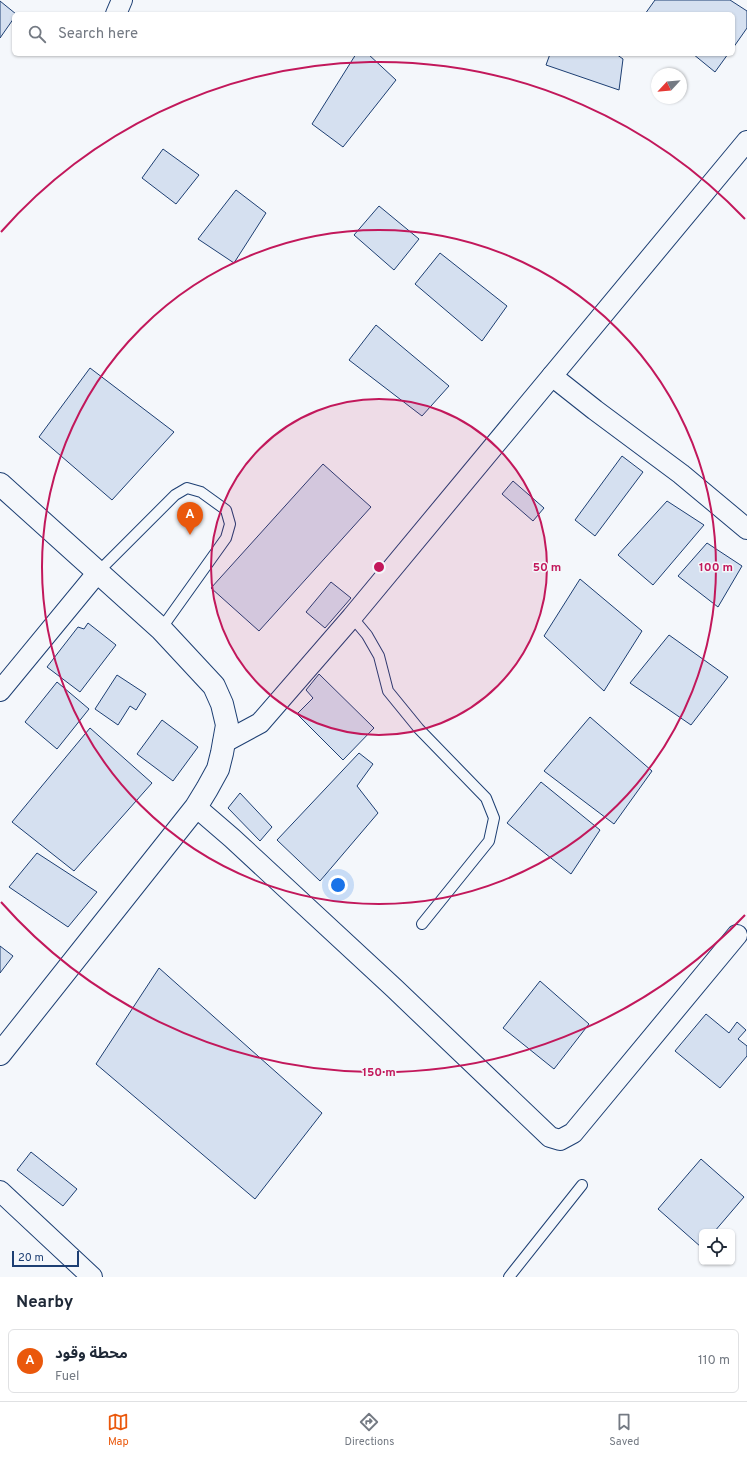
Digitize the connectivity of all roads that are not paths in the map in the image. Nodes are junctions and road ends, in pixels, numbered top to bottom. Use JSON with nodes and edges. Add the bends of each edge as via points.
{"nodes":[{"id":1,"x":122,"y":0,"type":"edge"},
{"id":2,"x":117,"y":12,"type":"edge"},
{"id":3,"x":747,"y":142,"type":"edge"},
{"id":4,"x":552,"y":376,"type":"junction"},
{"id":5,"x":0,"y":484,"type":"edge"},
{"id":6,"x":747,"y":529,"type":"edge"},
{"id":7,"x":98,"y":572,"type":"junction"},
{"id":8,"x":352,"y":617,"type":"junction"},
{"id":9,"x":160,"y":629,"type":"junction"},
{"id":10,"x":0,"y":691,"type":"edge"},
{"id":11,"x":223,"y":743,"type":"junction"},
{"id":12,"x":196,"y":807,"type":"junction"},
{"id":13,"x":422,"y":924,"type":"dead end"},
{"id":14,"x":737,"y":935,"type":"dead end"},
{"id":15,"x":0,"y":1054,"type":"edge"},
{"id":16,"x":582,"y":1185,"type":"dead end"},
{"id":17,"x":0,"y":1191,"type":"edge"},
{"id":18,"x":92,"y":1277,"type":"edge"},
{"id":19,"x":509,"y":1277,"type":"edge"}],
"edges":[{"from":1,"to":2,"type":"street"},
{"from":3,"to":4,"type":"street"},
{"from":4,"to":6,"type":"street","via":[[681,474]]},
{"from":4,"to":8,"type":"street"},
{"from":5,"to":7,"type":"street"},
{"from":7,"to":9,"type":"street"},
{"from":7,"to":9,"type":"lane","via":[[175,495],[187,488],[201,492],[226,510],[230,524],[226,538]]},
{"from":7,"to":10,"type":"street"},
{"from":8,"to":11,"type":"street","via":[[260,723]]},
{"from":8,"to":13,"type":"lane","via":[[379,656],[388,691],[419,729],[486,798],[494,818],[489,841]]},
{"from":9,"to":11,"type":"street","via":[[214,686],[227,725]]},
{"from":11,"to":12,"type":"street","via":[[218,769]]},
{"from":12,"to":14,"type":"street","via":[[394,988],[550,1137],[560,1140],[573,1133]]},
{"from":12,"to":15,"type":"street"},
{"from":16,"to":19,"type":"lane"},
{"from":17,"to":18,"type":"street"}]}
